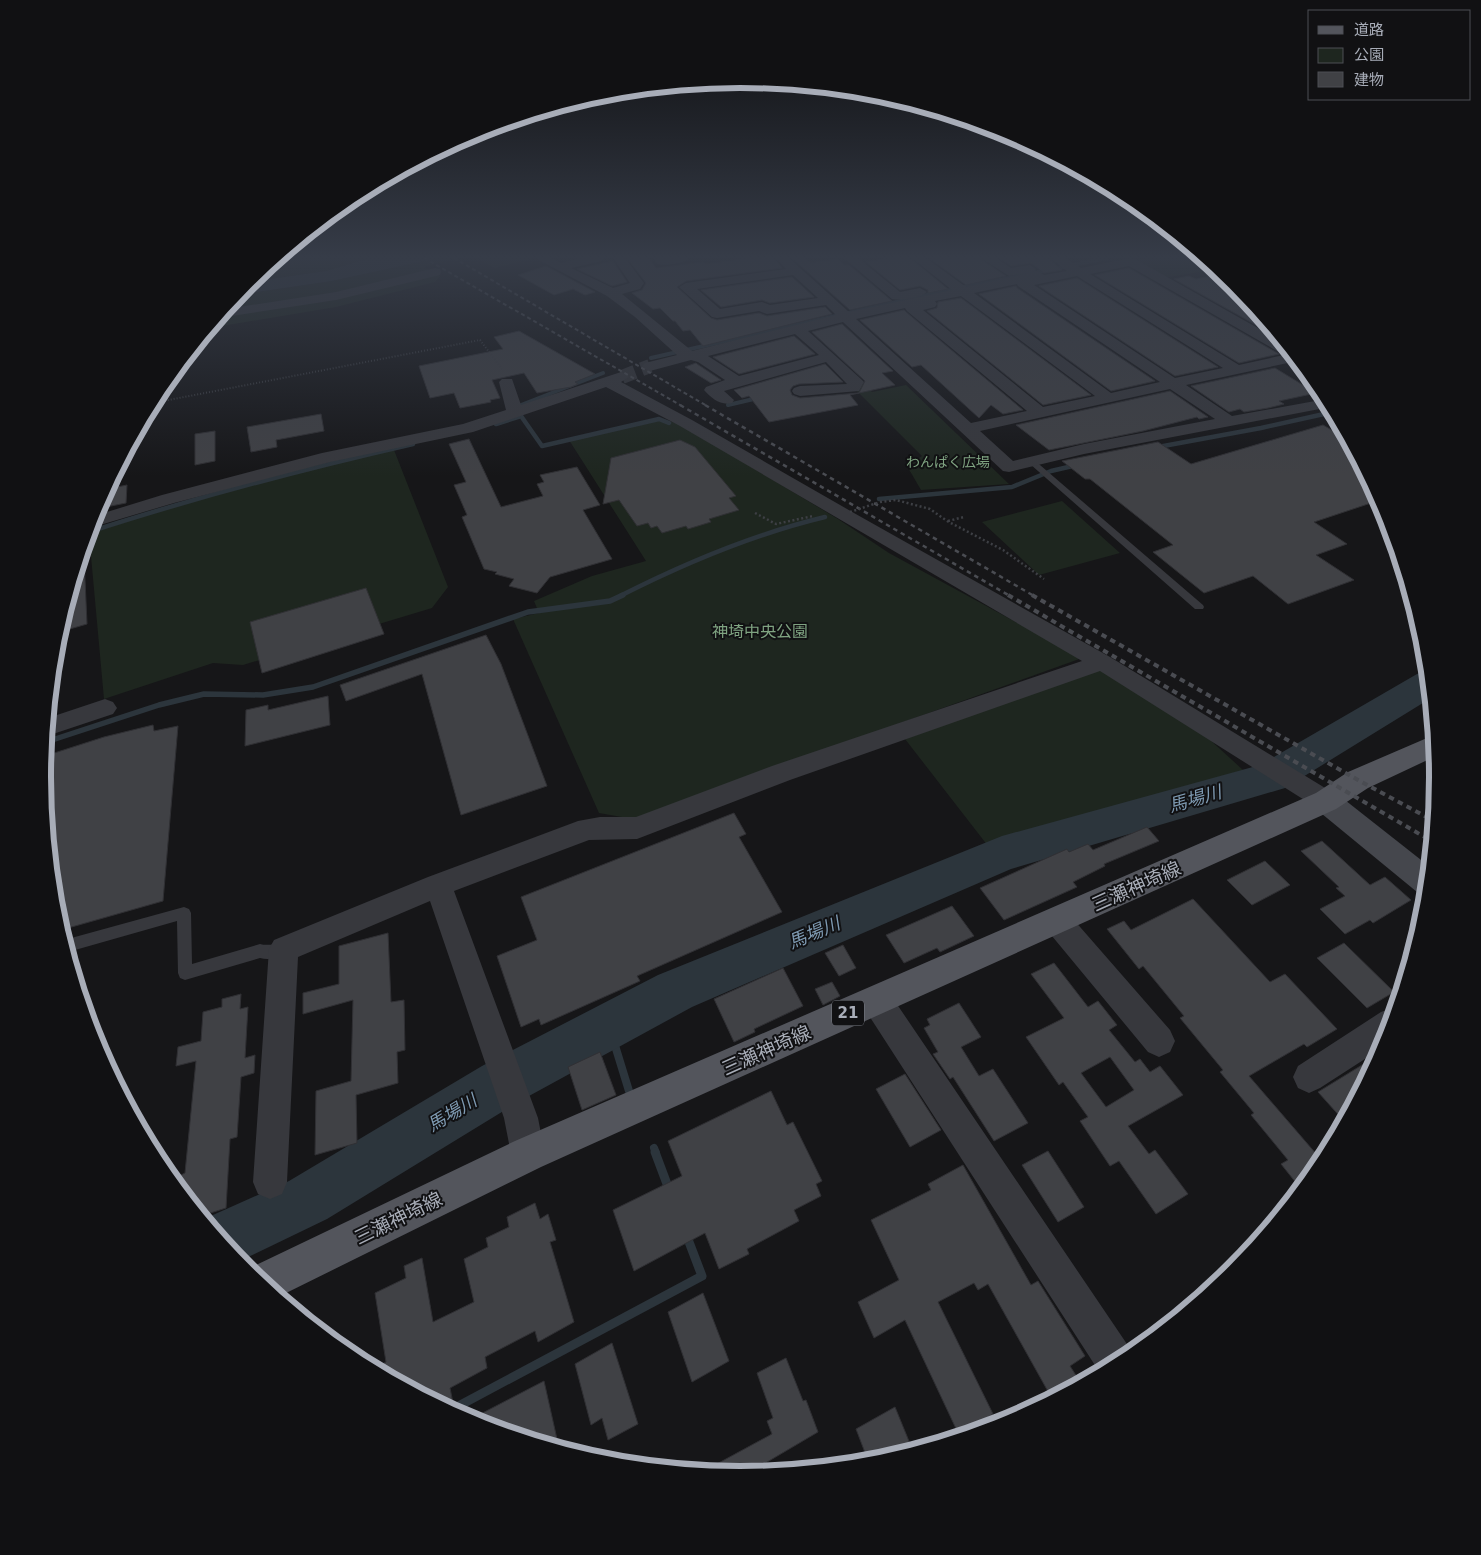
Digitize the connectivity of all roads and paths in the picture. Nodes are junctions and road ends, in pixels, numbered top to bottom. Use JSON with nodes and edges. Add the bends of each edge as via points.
{"nodes":[{"id":1,"x":660,"y":331,"type":"edge"},
{"id":2,"x":789,"y":331,"type":"edge"},
{"id":3,"x":798,"y":331,"type":"edge"},
{"id":4,"x":860,"y":331,"type":"edge"},
{"id":5,"x":940,"y":331,"type":"edge"},
{"id":6,"x":1017,"y":331,"type":"edge"},
{"id":7,"x":1094,"y":331,"type":"edge"},
{"id":8,"x":1173,"y":331,"type":"edge"},
{"id":9,"x":1252,"y":331,"type":"edge"},
{"id":10,"x":1276,"y":345,"type":"edge"},
{"id":11,"x":686,"y":353,"type":"junction"},
{"id":12,"x":828,"y":357,"type":"junction"},
{"id":13,"x":1287,"y":359,"type":"edge"},
{"id":14,"x":650,"y":366,"type":"tunnel mouth"},
{"id":15,"x":1237,"y":370,"type":"junction"},
{"id":16,"x":737,"y":381,"type":"junction"},
{"id":17,"x":507,"y":382,"type":"joint"},
{"id":18,"x":1174,"y":384,"type":"junction"},
{"id":19,"x":800,"y":391,"type":"dead end"},
{"id":20,"x":1108,"y":398,"type":"junction"},
{"id":21,"x":726,"y":400,"type":"dead end"},
{"id":22,"x":163,"y":401,"type":"edge"},
{"id":23,"x":1320,"y":405,"type":"edge"},
{"id":24,"x":515,"y":412,"type":"junction"},
{"id":25,"x":1040,"y":413,"type":"junction"},
{"id":26,"x":1230,"y":422,"type":"junction"},
{"id":27,"x":967,"y":429,"type":"junction"},
{"id":28,"x":323,"y":440,"type":"dead end"},
{"id":29,"x":328,"y":457,"type":"junction"},
{"id":30,"x":1036,"y":465,"type":"junction"},
{"id":31,"x":850,"y":512,"type":"dead end"},
{"id":32,"x":755,"y":513,"type":"dead end"},
{"id":33,"x":819,"y":515,"type":"dead end"},
{"id":34,"x":964,"y":517,"type":"dead end"},
{"id":35,"x":101,"y":521,"type":"edge"},
{"id":36,"x":947,"y":521,"type":"junction"},
{"id":37,"x":1044,"y":579,"type":"dead end"},
{"id":38,"x":1199,"y":607,"type":"dead end"},
{"id":39,"x":1102,"y":662,"type":"junction"},
{"id":40,"x":105,"y":708,"type":"dead end"},
{"id":41,"x":54,"y":725,"type":"edge"},
{"id":42,"x":1429,"y":748,"type":"edge"},
{"id":43,"x":1326,"y":801,"type":"junction"},
{"id":44,"x":1422,"y":878,"type":"edge"},
{"id":45,"x":438,"y":886,"type":"junction"},
{"id":46,"x":1057,"y":921,"type":"junction"},
{"id":47,"x":72,"y":944,"type":"edge"},
{"id":48,"x":284,"y":949,"type":"junction"},
{"id":49,"x":877,"y":1001,"type":"junction"},
{"id":50,"x":1381,"y":1030,"type":"edge"},
{"id":51,"x":1159,"y":1041,"type":"dead end"},
{"id":52,"x":1309,"y":1077,"type":"dead end"},
{"id":53,"x":528,"y":1154,"type":"junction"},
{"id":54,"x":270,"y":1182,"type":"dead end"},
{"id":55,"x":269,"y":1280,"type":"edge"},
{"id":56,"x":1113,"y":1357,"type":"edge"}],
"edges":[{"from":1,"to":11,"type":"street"},
{"from":2,"to":11,"type":"street"},
{"from":3,"to":12,"type":"street"},
{"from":4,"to":27,"type":"street"},
{"from":5,"to":25,"type":"street"},
{"from":6,"to":20,"type":"street"},
{"from":7,"to":18,"type":"street"},
{"from":8,"to":15,"type":"street"},
{"from":9,"to":10,"type":"street"},
{"from":11,"to":14,"type":"street"},
{"from":11,"to":16,"type":"street","via":[[703,359]]},
{"from":12,"to":16,"type":"street"},
{"from":12,"to":19,"type":"street","via":[[856,382],[852,388]]},
{"from":13,"to":15,"type":"street"},
{"from":15,"to":18,"type":"street"},
{"from":16,"to":21,"type":"street","via":[[712,390]]},
{"from":17,"to":22,"type":"path","via":[[505,373],[480,340]]},
{"from":17,"to":24,"type":"street"},
{"from":18,"to":20,"type":"street"},
{"from":18,"to":26,"type":"street"},
{"from":20,"to":25,"type":"street"},
{"from":23,"to":26,"type":"street"},
{"from":24,"to":29,"type":"street","via":[[467,428]]},
{"from":24,"to":39,"type":"street","via":[[614,379],[855,522]]},
{"from":25,"to":27,"type":"street"},
{"from":26,"to":30,"type":"street","via":[[1084,449]]},
{"from":27,"to":30,"type":"street","via":[[1009,467]]},
{"from":28,"to":29,"type":"street"},
{"from":29,"to":35,"type":"street","via":[[168,499]]},
{"from":30,"to":38,"type":"lane"},
{"from":31,"to":36,"type":"path","bridge":true,"via":[[896,500],[930,509]]},
{"from":32,"to":33,"type":"path","via":[[776,524]]},
{"from":34,"to":36,"type":"path"},
{"from":36,"to":37,"type":"path","via":[[1003,550]]},
{"from":39,"to":43,"type":"street"},
{"from":39,"to":45,"type":"street","via":[[781,773],[637,828],[626,830],[599,826],[587,829]]},
{"from":40,"to":41,"type":"street"},
{"from":42,"to":43,"type":"main road","name":"三瀬神埼線","number":"21","via":[[1358,780]]},
{"from":43,"to":44,"type":"main road"},
{"from":43,"to":46,"type":"main road","name":"三瀬神埼線","number":"21"},
{"from":45,"to":48,"type":"street"},
{"from":45,"to":53,"type":"street","via":[[521,1118]]},
{"from":46,"to":49,"type":"main road","name":"三瀬神埼線","number":"21"},
{"from":46,"to":51,"type":"street"},
{"from":47,"to":48,"type":"lane","via":[[184,913],[185,973],[260,951],[267,953]]},
{"from":48,"to":54,"type":"street"},
{"from":49,"to":53,"type":"main road","name":"三瀬神埼線","number":"21"},
{"from":49,"to":56,"type":"street"},
{"from":50,"to":52,"type":"street"},
{"from":53,"to":55,"type":"main road","name":"三瀬神埼線","number":"21"}]}
